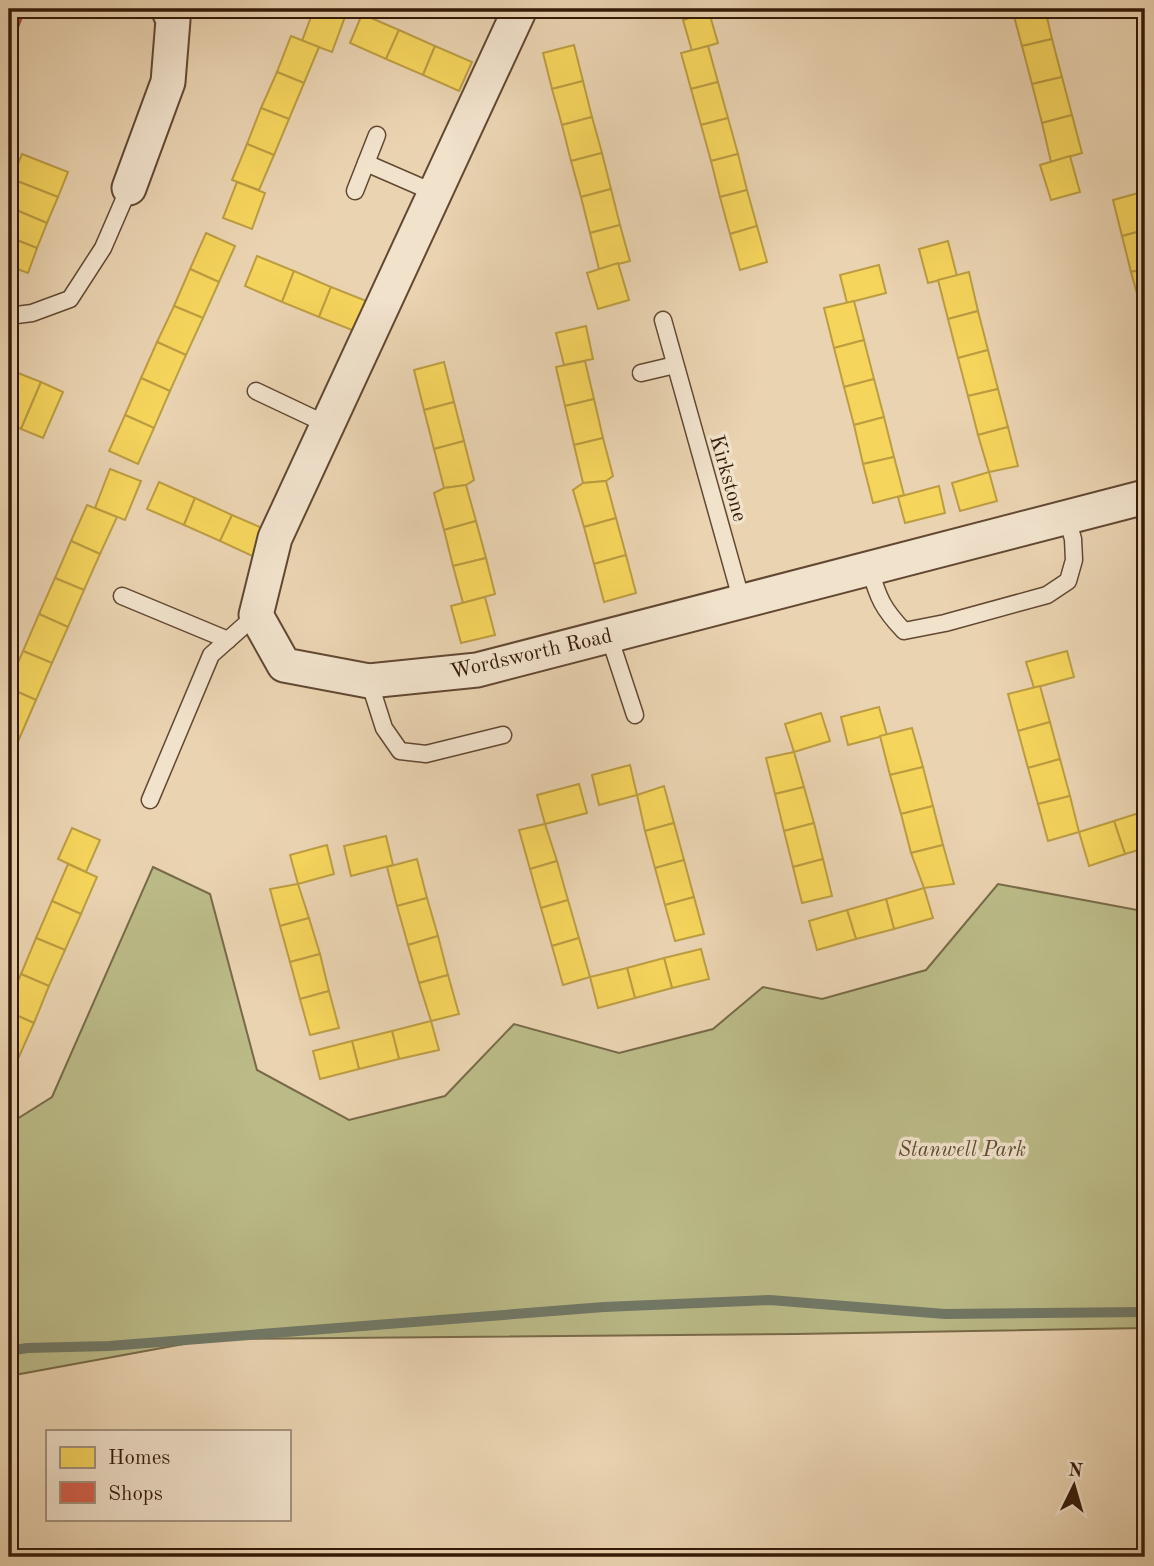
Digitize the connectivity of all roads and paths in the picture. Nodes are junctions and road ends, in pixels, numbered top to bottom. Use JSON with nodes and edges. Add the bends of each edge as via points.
{"nodes":[{"id":1,"x":168,"y":9,"type":"edge"},
{"id":2,"x":520,"y":9,"type":"edge"},
{"id":3,"x":377,"y":135,"type":"dead end"},
{"id":4,"x":366,"y":163,"type":"junction"},
{"id":5,"x":129,"y":188,"type":"joint"},
{"id":6,"x":355,"y":191,"type":"dead end"},
{"id":7,"x":435,"y":193,"type":"junction"},
{"id":8,"x":9,"y":316,"type":"edge"},
{"id":9,"x":663,"y":320,"type":"dead end"},
{"id":10,"x":675,"y":365,"type":"junction"},
{"id":11,"x":641,"y":373,"type":"dead end"},
{"id":12,"x":256,"y":391,"type":"dead end"},
{"id":13,"x":328,"y":425,"type":"junction"},
{"id":14,"x":1145,"y":497,"type":"edge"},
{"id":15,"x":1066,"y":518,"type":"junction"},
{"id":16,"x":870,"y":569,"type":"junction"},
{"id":17,"x":122,"y":596,"type":"dead end"},
{"id":18,"x":742,"y":601,"type":"junction"},
{"id":19,"x":256,"y":615,"type":"junction"},
{"id":20,"x":608,"y":636,"type":"junction"},
{"id":21,"x":228,"y":640,"type":"junction"},
{"id":22,"x":369,"y":681,"type":"junction"},
{"id":23,"x":635,"y":715,"type":"dead end"},
{"id":24,"x":503,"y":735,"type":"dead end"},
{"id":25,"x":150,"y":800,"type":"dead end"}],
"edges":[{"from":1,"to":5,"type":"street","via":[[173,20],[168,82]]},
{"from":2,"to":7,"type":"street"},
{"from":3,"to":4,"type":"lane"},
{"from":4,"to":6,"type":"lane"},
{"from":4,"to":7,"type":"lane"},
{"from":5,"to":8,"type":"lane","via":[[103,248],[70,299]]},
{"from":7,"to":13,"type":"street"},
{"from":9,"to":10,"type":"lane","name":"Kirkstone"},
{"from":10,"to":11,"type":"lane"},
{"from":10,"to":18,"type":"lane","name":"Kirkstone"},
{"from":12,"to":13,"type":"lane"},
{"from":13,"to":19,"type":"street","via":[[275,538]]},
{"from":14,"to":15,"type":"street","name":"Wordsworth Road"},
{"from":15,"to":16,"type":"street","name":"Wordsworth Road"},
{"from":15,"to":16,"type":"lane","via":[[1074,560],[1068,581],[1047,595],[945,623],[904,631],[886,612]]},
{"from":16,"to":18,"type":"street","name":"Wordsworth Road"},
{"from":17,"to":21,"type":"lane"},
{"from":18,"to":20,"type":"street","name":"Wordsworth Road"},
{"from":19,"to":21,"type":"lane"},
{"from":19,"to":22,"type":"street","name":"Wordsworth Road","via":[[284,665]]},
{"from":20,"to":22,"type":"street","name":"Wordsworth Road","via":[[477,670]]},
{"from":20,"to":23,"type":"lane"},
{"from":21,"to":25,"type":"lane","via":[[211,655]]},
{"from":22,"to":24,"type":"lane","via":[[384,728],[400,751],[426,754]]}]}
